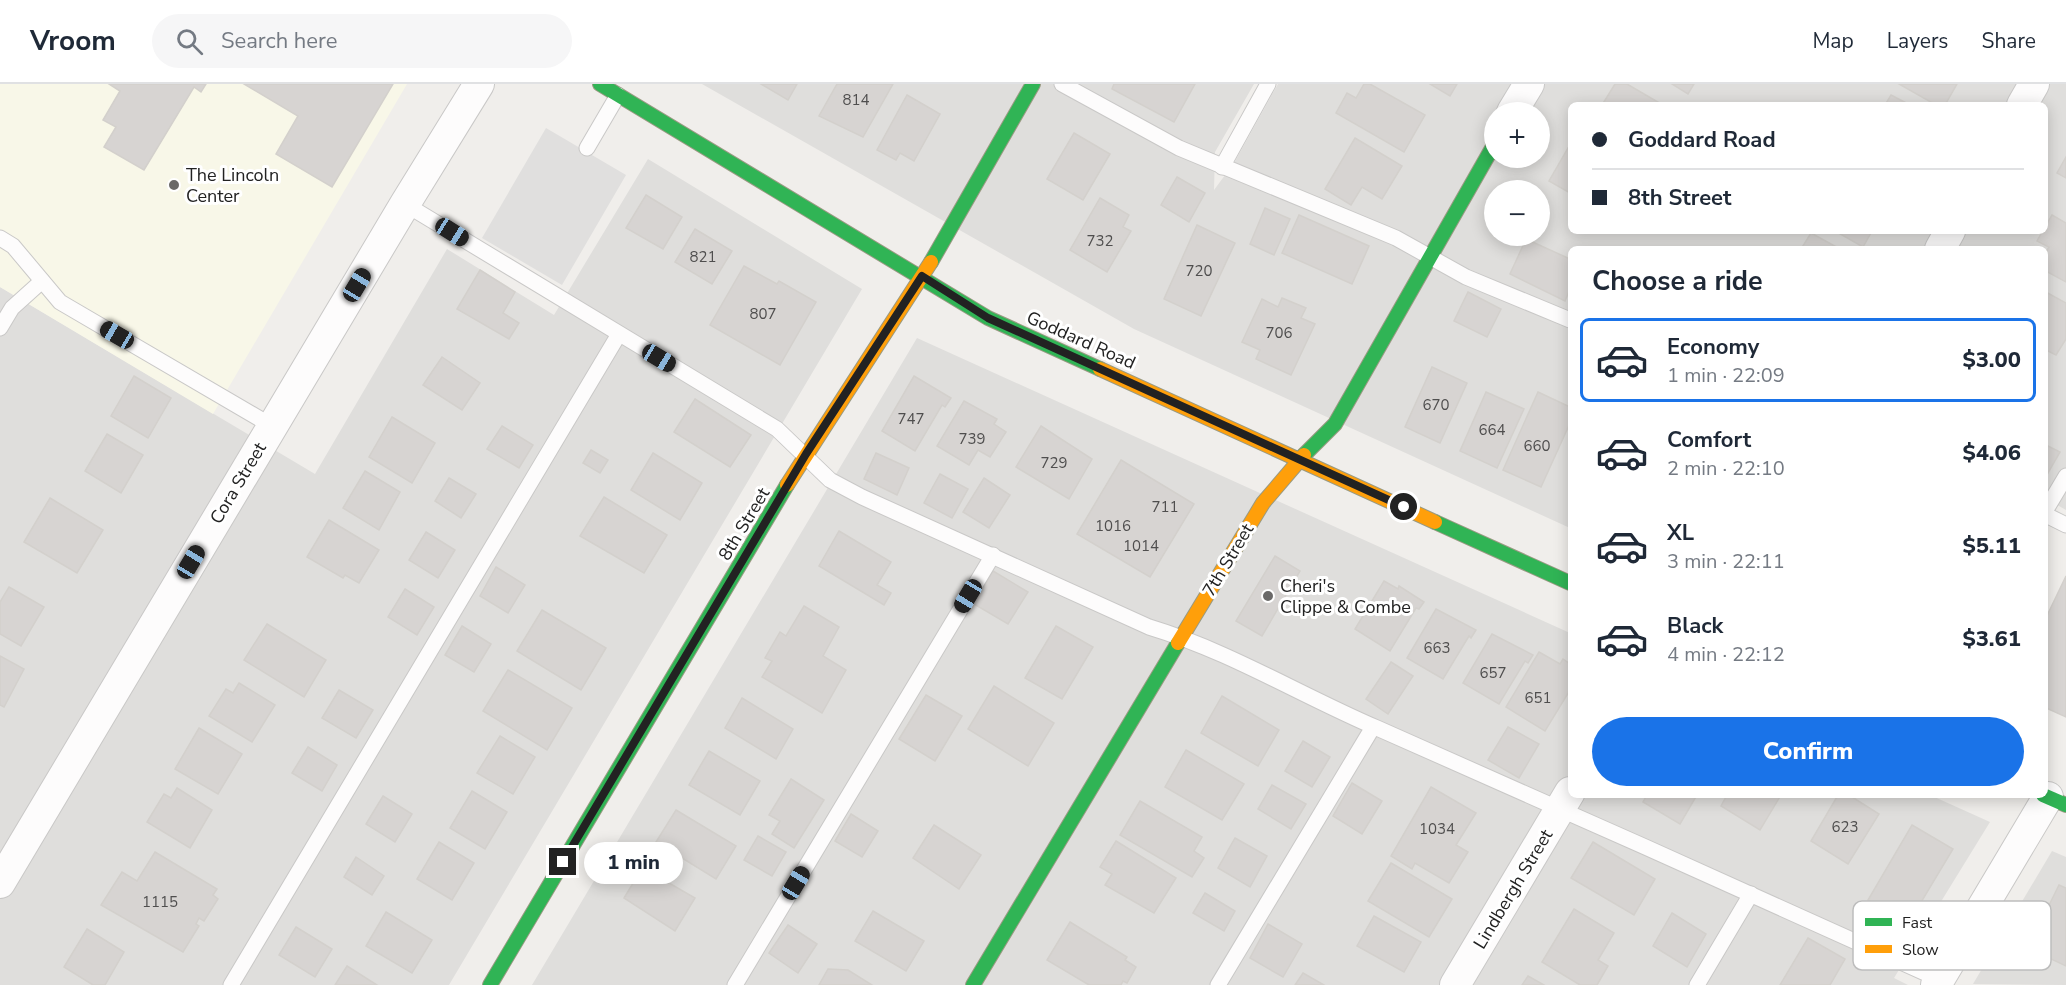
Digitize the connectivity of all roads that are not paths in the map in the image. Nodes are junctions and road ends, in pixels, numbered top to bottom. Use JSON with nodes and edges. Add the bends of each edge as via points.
{"nodes":[{"id":1,"x":479,"y":84,"type":"edge"},
{"id":2,"x":600,"y":84,"type":"edge"},
{"id":3,"x":1033,"y":84,"type":"edge"},
{"id":4,"x":1062,"y":84,"type":"edge"},
{"id":5,"x":1268,"y":84,"type":"edge"},
{"id":6,"x":1529,"y":84,"type":"edge"},
{"id":7,"x":2034,"y":84,"type":"edge"},
{"id":8,"x":618,"y":95,"type":"junction"},
{"id":9,"x":1518,"y":102,"type":"edge"},
{"id":10,"x":2024,"y":102,"type":"edge"},
{"id":11,"x":587,"y":148,"type":"dead end"},
{"id":12,"x":1484,"y":162,"type":"edge"},
{"id":13,"x":1222,"y":167,"type":"junction"},
{"id":14,"x":405,"y":204,"type":"junction"},
{"id":15,"x":0,"y":238,"type":"edge"},
{"id":16,"x":1430,"y":257,"type":"junction"},
{"id":17,"x":922,"y":276,"type":"junction"},
{"id":18,"x":42,"y":281,"type":"junction"},
{"id":19,"x":1568,"y":320,"type":"edge"},
{"id":20,"x":0,"y":328,"type":"edge"},
{"id":21,"x":619,"y":334,"type":"junction"},
{"id":22,"x":272,"y":426,"type":"junction"},
{"id":23,"x":806,"y":454,"type":"junction"},
{"id":24,"x":1300,"y":459,"type":"junction"},
{"id":25,"x":2066,"y":476,"type":"edge"},
{"id":26,"x":2048,"y":507,"type":"edge"},
{"id":27,"x":2048,"y":516,"type":"edge"},
{"id":28,"x":2066,"y":525,"type":"edge"},
{"id":29,"x":993,"y":555,"type":"junction"},
{"id":30,"x":1568,"y":582,"type":"edge"},
{"id":31,"x":1182,"y":637,"type":"junction"},
{"id":32,"x":1373,"y":727,"type":"junction"},
{"id":33,"x":2052,"y":799,"type":"edge"},
{"id":34,"x":1566,"y":800,"type":"edge"},
{"id":35,"x":0,"y":883,"type":"edge"},
{"id":36,"x":1751,"y":894,"type":"junction"},
{"id":37,"x":1991,"y":901,"type":"edge"},
{"id":38,"x":1853,"y":942,"type":"edge"},
{"id":39,"x":1914,"y":970,"type":"edge"},
{"id":40,"x":1950,"y":970,"type":"edge"},
{"id":41,"x":1942,"y":983,"type":"edge"},
{"id":42,"x":231,"y":985,"type":"edge"},
{"id":43,"x":490,"y":985,"type":"edge"},
{"id":44,"x":735,"y":985,"type":"edge"},
{"id":45,"x":973,"y":985,"type":"edge"},
{"id":46,"x":1218,"y":985,"type":"edge"},
{"id":47,"x":1455,"y":985,"type":"edge"},
{"id":48,"x":1697,"y":985,"type":"edge"}],
"edges":[{"from":1,"to":14,"type":"street","name":"Cora Street"},
{"from":2,"to":8,"type":"street","name":"Goddard Road"},
{"from":3,"to":17,"type":"street","name":"8th Street"},
{"from":4,"to":13,"type":"lane"},
{"from":5,"to":13,"type":"lane"},
{"from":6,"to":9,"type":"street"},
{"from":7,"to":10,"type":"street"},
{"from":8,"to":11,"type":"lane"},
{"from":8,"to":17,"type":"street","name":"Goddard Road"},
{"from":12,"to":16,"type":"street","name":"7th Street"},
{"from":13,"to":16,"type":"lane","via":[[1396,238]]},
{"from":14,"to":21,"type":"lane"},
{"from":14,"to":22,"type":"street","name":"Cora Street"},
{"from":15,"to":18,"type":"lane","via":[[13,246]]},
{"from":16,"to":19,"type":"lane","via":[[1466,277]]},
{"from":16,"to":24,"type":"street","name":"7th Street","via":[[1335,424]]},
{"from":17,"to":23,"type":"street","name":"8th Street"},
{"from":17,"to":24,"type":"street","name":"Goddard Road","via":[[988,318]]},
{"from":18,"to":20,"type":"lane","via":[[12,308]]},
{"from":18,"to":22,"type":"lane","via":[[60,302]]},
{"from":21,"to":23,"type":"lane","via":[[777,429]]},
{"from":21,"to":42,"type":"lane"},
{"from":22,"to":35,"type":"street","name":"Cora Street"},
{"from":23,"to":29,"type":"lane","via":[[830,480]]},
{"from":23,"to":43,"type":"street","name":"8th Street"},
{"from":24,"to":30,"type":"street","name":"Goddard Road"},
{"from":24,"to":31,"type":"street","name":"7th Street","via":[[1263,503]]},
{"from":25,"to":26,"type":"lane"},
{"from":27,"to":28,"type":"lane"},
{"from":29,"to":31,"type":"lane","via":[[1149,627]]},
{"from":29,"to":44,"type":"lane"},
{"from":31,"to":32,"type":"lane"},
{"from":31,"to":45,"type":"street","name":"7th Street"},
{"from":32,"to":34,"type":"lane"},
{"from":32,"to":46,"type":"lane"},
{"from":33,"to":37,"type":"street"},
{"from":34,"to":36,"type":"lane"},
{"from":34,"to":47,"type":"street","name":"Lindbergh Street"},
{"from":36,"to":38,"type":"lane"},
{"from":36,"to":48,"type":"lane"},
{"from":39,"to":41,"type":"lane"},
{"from":40,"to":41,"type":"street"}]}
